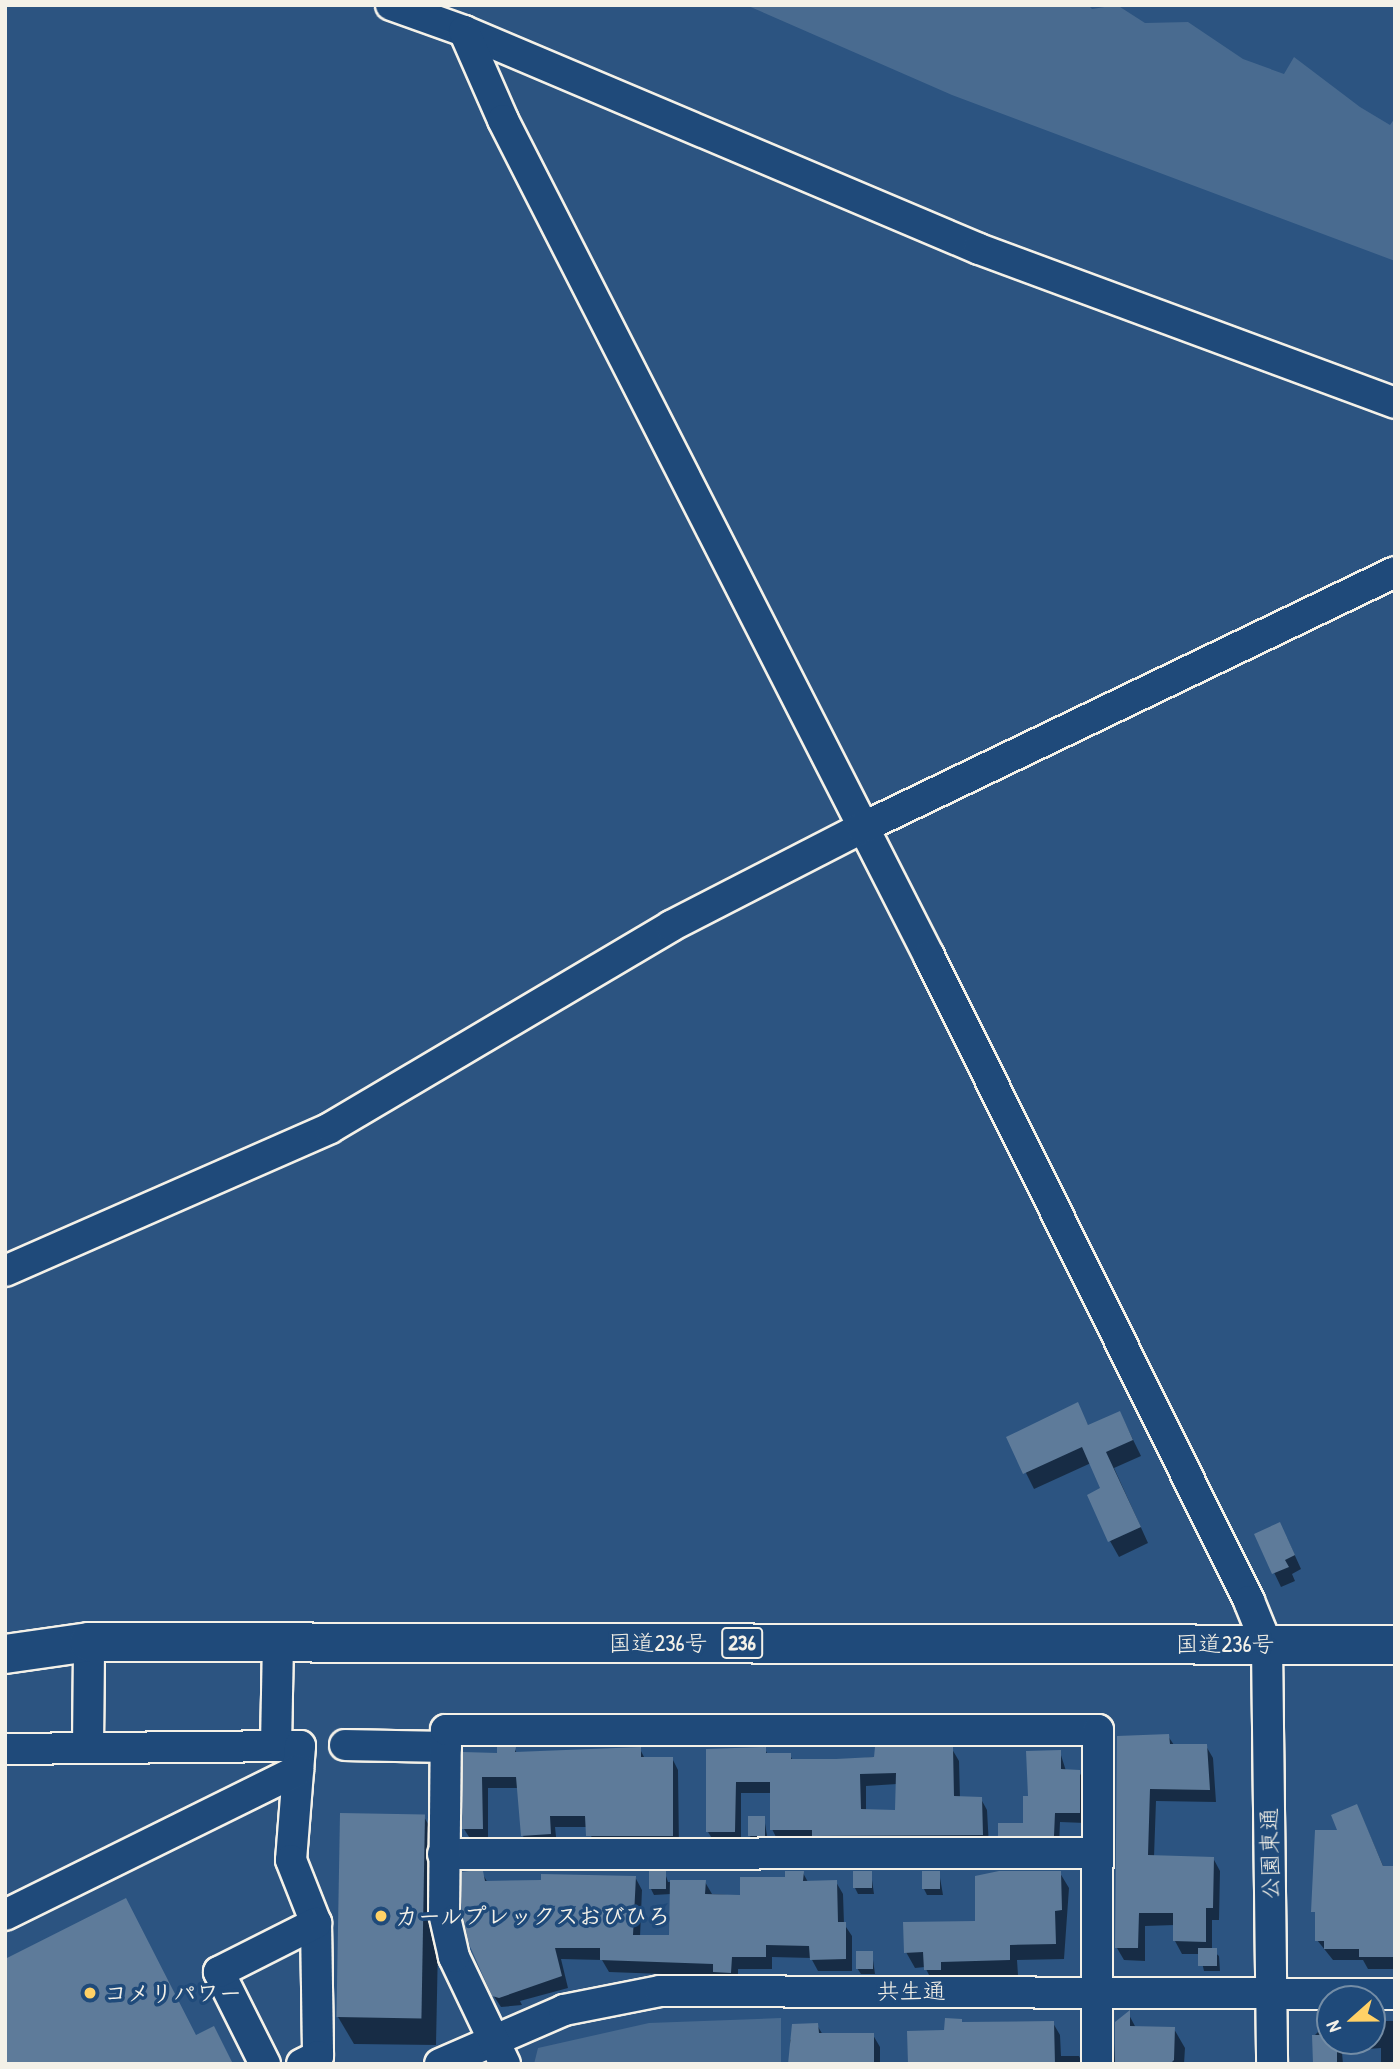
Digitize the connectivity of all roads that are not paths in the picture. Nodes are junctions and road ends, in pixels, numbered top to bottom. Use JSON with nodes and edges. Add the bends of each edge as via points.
{"nodes":[{"id":1,"x":391,"y":5,"type":"edge"},
{"id":2,"x":464,"y":31,"type":"junction"},
{"id":3,"x":1395,"y":403,"type":"edge"},
{"id":4,"x":1395,"y":572,"type":"edge"},
{"id":5,"x":862,"y":828,"type":"junction"},
{"id":6,"x":5,"y":1271,"type":"edge"},
{"id":7,"x":5,"y":1629,"type":"edge"},
{"id":8,"x":89,"y":1642,"type":"junction"},
{"id":9,"x":278,"y":1642,"type":"junction"},
{"id":10,"x":1267,"y":1644,"type":"junction"},
{"id":11,"x":1395,"y":1645,"type":"edge"},
{"id":12,"x":5,"y":1654,"type":"edge"},
{"id":13,"x":345,"y":1745,"type":"dead end"},
{"id":14,"x":88,"y":1746,"type":"junction"},
{"id":15,"x":276,"y":1746,"type":"junction"},
{"id":16,"x":446,"y":1747,"type":"junction"},
{"id":17,"x":5,"y":1749,"type":"edge"},
{"id":18,"x":298,"y":1770,"type":"junction"},
{"id":19,"x":1098,"y":1853,"type":"junction"},
{"id":20,"x":443,"y":1854,"type":"junction"},
{"id":21,"x":5,"y":1915,"type":"edge"},
{"id":22,"x":316,"y":1923,"type":"junction"},
{"id":23,"x":1097,"y":1991,"type":"junction"},
{"id":24,"x":1395,"y":1994,"type":"edge"},
{"id":25,"x":1273,"y":1996,"type":"junction"},
{"id":26,"x":498,"y":2051,"type":"edge"},
{"id":27,"x":265,"y":2064,"type":"edge"},
{"id":28,"x":302,"y":2064,"type":"edge"},
{"id":29,"x":440,"y":2064,"type":"edge"},
{"id":30,"x":1097,"y":2064,"type":"edge"},
{"id":31,"x":1272,"y":2064,"type":"edge"}],
"edges":[{"from":1,"to":2,"type":"street"},
{"from":2,"to":3,"type":"street","via":[[979,249]]},
{"from":2,"to":5,"type":"street","via":[[503,120]]},
{"from":4,"to":5,"type":"street"},
{"from":5,"to":6,"type":"street","via":[[671,926],[330,1128]]},
{"from":5,"to":10,"type":"street"},
{"from":7,"to":8,"type":"highway","name":"国道236号","number":"236"},
{"from":8,"to":9,"type":"highway","name":"国道236号","number":"236"},
{"from":8,"to":12,"type":"highway","name":"国道236号","number":"236"},
{"from":8,"to":14,"type":"street"},
{"from":9,"to":10,"type":"highway","name":"国道236号","number":"236"},
{"from":9,"to":15,"type":"street"},
{"from":10,"to":11,"type":"highway","name":"国道236号","number":"236"},
{"from":10,"to":25,"type":"street","name":"公園東通"},
{"from":13,"to":16,"type":"street"},
{"from":14,"to":15,"type":"street"},
{"from":14,"to":17,"type":"street"},
{"from":15,"to":18,"type":"street","via":[[300,1746]]},
{"from":16,"to":19,"type":"street","via":[[446,1730],[1098,1730]]},
{"from":16,"to":20,"type":"street"},
{"from":18,"to":21,"type":"street"},
{"from":18,"to":22,"type":"street","via":[[291,1860]]},
{"from":19,"to":20,"type":"street"},
{"from":19,"to":23,"type":"street"},
{"from":20,"to":26,"type":"street","via":[[444,1913],[454,1957]]},
{"from":22,"to":27,"type":"street","via":[[219,1972]]},
{"from":22,"to":28,"type":"street","via":[[318,2056]]},
{"from":23,"to":25,"type":"street","name":"共生通"},
{"from":23,"to":26,"type":"street","name":"共生通","via":[[660,1991],[564,2010]]},
{"from":23,"to":30,"type":"street"},
{"from":24,"to":25,"type":"street","name":"共生通"},
{"from":25,"to":31,"type":"street","name":"公園東通"},
{"from":26,"to":29,"type":"street","name":"共生通"}]}
